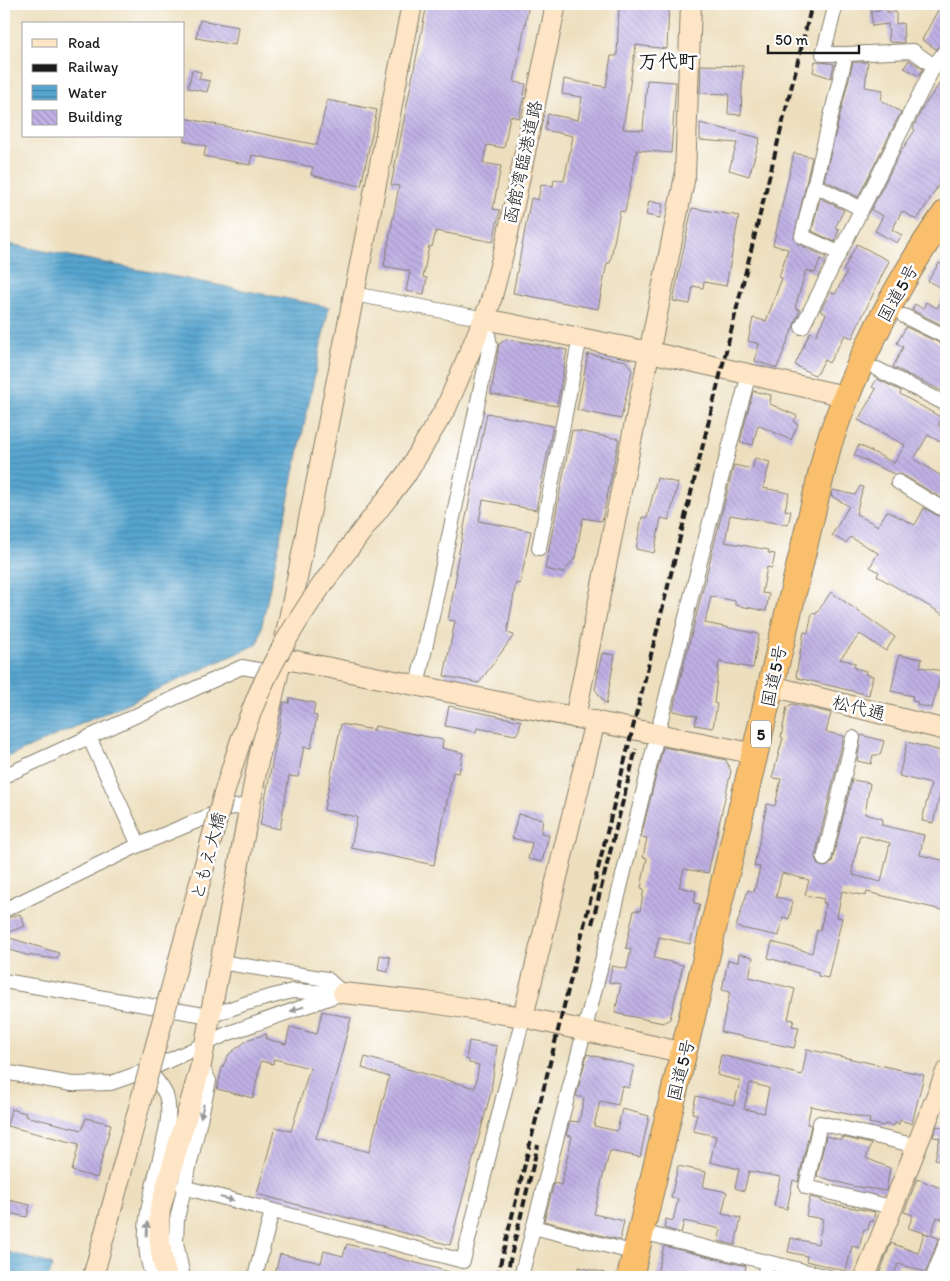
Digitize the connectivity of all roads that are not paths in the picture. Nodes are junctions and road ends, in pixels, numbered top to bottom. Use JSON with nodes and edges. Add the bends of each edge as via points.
{"nodes":[{"id":1,"x":412,"y":4,"type":"edge"},
{"id":2,"x":556,"y":4,"type":"edge"},
{"id":3,"x":691,"y":4,"type":"edge"},
{"id":4,"x":836,"y":4,"type":"edge"},
{"id":5,"x":946,"y":50,"type":"edge"},
{"id":6,"x":846,"y":54,"type":"junction"},
{"id":7,"x":934,"y":66,"type":"junction"},
{"id":8,"x":814,"y":185,"type":"junction"},
{"id":9,"x":860,"y":208,"type":"junction"},
{"id":10,"x":946,"y":213,"type":"edge"},
{"id":11,"x":838,"y":253,"type":"junction"},
{"id":12,"x":354,"y":294,"type":"junction"},
{"id":13,"x":904,"y":316,"type":"dead end"},
{"id":14,"x":485,"y":319,"type":"junction"},
{"id":15,"x":802,"y":327,"type":"dead end"},
{"id":16,"x":580,"y":337,"type":"junction"},
{"id":17,"x":946,"y":338,"type":"edge"},
{"id":18,"x":650,"y":352,"type":"junction"},
{"id":19,"x":877,"y":369,"type":"dead end"},
{"id":20,"x":749,"y":374,"type":"junction"},
{"id":21,"x":845,"y":396,"type":"junction"},
{"id":22,"x":946,"y":404,"type":"edge"},
{"id":23,"x":407,"y":473,"type":"joint"},
{"id":24,"x":898,"y":482,"type":"dead end"},
{"id":25,"x":946,"y":511,"type":"edge"},
{"id":26,"x":539,"y":548,"type":"dead end"},
{"id":27,"x":279,"y":666,"type":"junction"},
{"id":28,"x":416,"y":686,"type":"junction"},
{"id":29,"x":772,"y":686,"type":"junction"},
{"id":30,"x":576,"y":718,"type":"junction"},
{"id":31,"x":595,"y":722,"type":"junction"},
{"id":32,"x":946,"y":730,"type":"edge"},
{"id":33,"x":656,"y":734,"type":"junction"},
{"id":34,"x":89,"y":737,"type":"junction"},
{"id":35,"x":852,"y":738,"type":"dead end"},
{"id":36,"x":756,"y":754,"type":"junction"},
{"id":37,"x":4,"y":776,"type":"edge"},
{"id":38,"x":250,"y":805,"type":"junction"},
{"id":39,"x":139,"y":845,"type":"junction"},
{"id":40,"x":824,"y":859,"type":"dead end"},
{"id":41,"x":4,"y":910,"type":"edge"},
{"id":42,"x":220,"y":962,"type":"junction"},
{"id":43,"x":4,"y":981,"type":"edge"},
{"id":44,"x":343,"y":993,"type":"junction"},
{"id":45,"x":210,"y":1016,"type":"junction"},
{"id":46,"x":523,"y":1017,"type":"junction"},
{"id":47,"x":584,"y":1031,"type":"junction"},
{"id":48,"x":685,"y":1053,"type":"junction"},
{"id":49,"x":203,"y":1055,"type":"junction"},
{"id":50,"x":148,"y":1070,"type":"junction"},
{"id":51,"x":4,"y":1072,"type":"edge"},
{"id":52,"x":946,"y":1072,"type":"edge"},
{"id":53,"x":917,"y":1146,"type":"junction"},
{"id":54,"x":183,"y":1187,"type":"junction"},
{"id":55,"x":892,"y":1208,"type":"junction"},
{"id":56,"x":272,"y":1210,"type":"junction"},
{"id":57,"x":533,"y":1227,"type":"junction"},
{"id":58,"x":946,"y":1243,"type":"edge"},
{"id":59,"x":636,"y":1254,"type":"edge"},
{"id":60,"x":768,"y":1262,"type":"junction"},
{"id":61,"x":93,"y":1277,"type":"edge"},
{"id":62,"x":153,"y":1277,"type":"edge"},
{"id":63,"x":167,"y":1277,"type":"edge"},
{"id":64,"x":183,"y":1277,"type":"edge"},
{"id":65,"x":255,"y":1277,"type":"edge"},
{"id":66,"x":521,"y":1277,"type":"edge"},
{"id":67,"x":764,"y":1277,"type":"edge"},
{"id":68,"x":830,"y":1277,"type":"edge"},
{"id":69,"x":865,"y":1277,"type":"edge"},
{"id":70,"x":932,"y":1277,"type":"edge"}],
"edges":[{"from":1,"to":12,"type":"street"},
{"from":2,"to":14,"type":"street","name":"函館湾臨港道路","via":[[506,243]]},
{"from":3,"to":18,"type":"street","via":[[685,176]]},
{"from":4,"to":6,"type":"street","via":[[823,54]]},
{"from":5,"to":7,"type":"street"},
{"from":6,"to":7,"type":"street","via":[[914,51]]},
{"from":6,"to":8,"type":"street"},
{"from":7,"to":9,"type":"street"},
{"from":8,"to":9,"type":"street"},
{"from":8,"to":11,"type":"street","via":[[802,236]]},
{"from":9,"to":11,"type":"street"},
{"from":10,"to":21,"type":"highway","name":"国道5号","number":"5","via":[[903,282]]},
{"from":11,"to":15,"type":"street"},
{"from":12,"to":14,"type":"street"},
{"from":12,"to":27,"type":"street"},
{"from":13,"to":17,"type":"street"},
{"from":14,"to":16,"type":"street"},
{"from":14,"to":23,"type":"street","name":"函館湾臨港道路","via":[[447,406]]},
{"from":14,"to":28,"type":"street","via":[[490,345]]},
{"from":16,"to":18,"type":"street"},
{"from":16,"to":26,"type":"street"},
{"from":18,"to":20,"type":"street"},
{"from":18,"to":30,"type":"street"},
{"from":19,"to":22,"type":"street"},
{"from":20,"to":21,"type":"street"},
{"from":20,"to":33,"type":"street"},
{"from":21,"to":29,"type":"highway","name":"国道5号","number":"5","via":[[828,446]]},
{"from":23,"to":61,"type":"street","name":"ともえ大橋","bridge":true,"via":[[289,635],[244,730]]},
{"from":24,"to":25,"type":"street"},
{"from":27,"to":28,"type":"street"},
{"from":27,"to":34,"type":"street","via":[[242,667]]},
{"from":27,"to":38,"type":"street"},
{"from":28,"to":30,"type":"street"},
{"from":29,"to":32,"type":"street","name":"松代通"},
{"from":29,"to":36,"type":"highway","name":"国道5号","number":"5"},
{"from":30,"to":31,"type":"street"},
{"from":31,"to":33,"type":"street"},
{"from":31,"to":46,"type":"street"},
{"from":33,"to":36,"type":"street"},
{"from":33,"to":47,"type":"street"},
{"from":34,"to":37,"type":"street"},
{"from":34,"to":39,"type":"street"},
{"from":35,"to":40,"type":"street"},
{"from":36,"to":48,"type":"highway","name":"国道5号","number":"5"},
{"from":38,"to":39,"type":"street","via":[[228,808]]},
{"from":38,"to":42,"type":"street"},
{"from":39,"to":41,"type":"street"},
{"from":42,"to":44,"type":"street","via":[[327,979]]},
{"from":42,"to":45,"type":"street"},
{"from":43,"to":45,"type":"street"},
{"from":44,"to":45,"type":"street","via":[[292,990]]},
{"from":44,"to":46,"type":"street"},
{"from":44,"to":49,"type":"street","one_way":true,"via":[[229,1033]]},
{"from":45,"to":49,"type":"street"},
{"from":46,"to":47,"type":"street"},
{"from":46,"to":56,"type":"street","via":[[463,1261]]},
{"from":47,"to":48,"type":"street"},
{"from":47,"to":57,"type":"street"},
{"from":48,"to":59,"type":"highway","name":"国道5号","number":"5"},
{"from":49,"to":50,"type":"street"},
{"from":49,"to":54,"type":"street","one_way":true,"via":[[209,1081]]},
{"from":49,"to":63,"type":"street","via":[[160,1209],[160,1258]]},
{"from":50,"to":51,"type":"street","via":[[112,1083],[72,1084]]},
{"from":62,"to":50,"type":"street","one_way":true,"via":[[146,1239],[148,1210],[162,1153],[168,1110],[166,1096]]},
{"from":52,"to":53,"type":"street"},
{"from":53,"to":55,"type":"street"},
{"from":53,"to":55,"type":"street","via":[[820,1124],[806,1187]]},
{"from":54,"to":56,"type":"street","one_way":true},
{"from":54,"to":64,"type":"street","via":[[176,1242]]},
{"from":55,"to":69,"type":"street"},
{"from":56,"to":65,"type":"street"},
{"from":57,"to":59,"type":"street"},
{"from":57,"to":66,"type":"street"},
{"from":58,"to":70,"type":"street"},
{"from":59,"to":60,"type":"street"},
{"from":60,"to":67,"type":"street"},
{"from":60,"to":68,"type":"street"}]}
